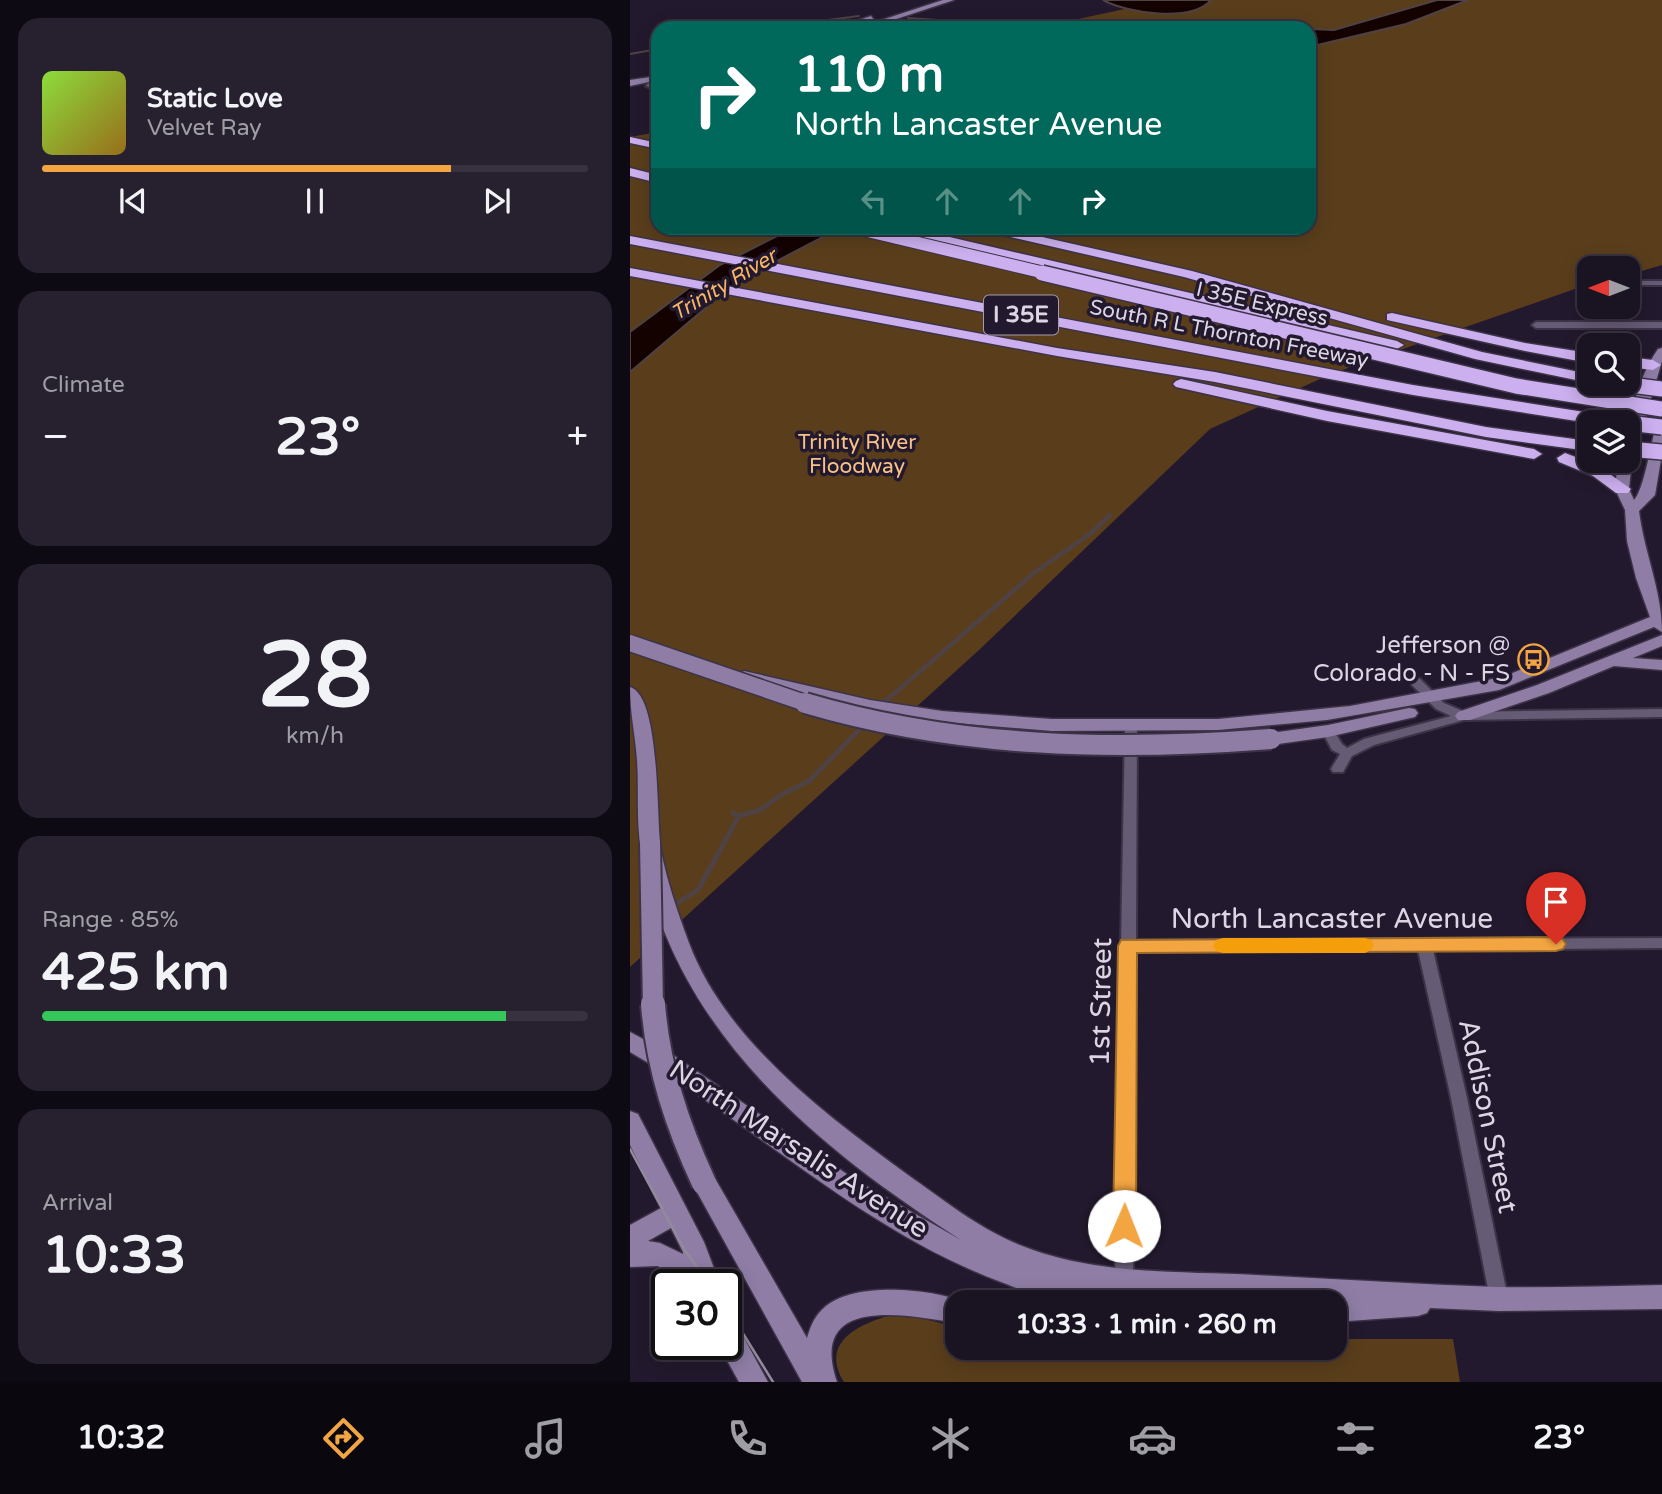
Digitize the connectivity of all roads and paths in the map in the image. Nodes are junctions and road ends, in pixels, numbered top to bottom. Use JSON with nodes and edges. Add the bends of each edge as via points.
{"nodes":[{"id":1,"x":928,"y":0,"type":"edge"},
{"id":2,"x":950,"y":0,"type":"edge"},
{"id":3,"x":864,"y":21,"type":"edge"},
{"id":4,"x":883,"y":21,"type":"edge"},
{"id":5,"x":651,"y":83,"type":"edge"},
{"id":6,"x":630,"y":85,"type":"edge"},
{"id":7,"x":630,"y":141,"type":"edge"},
{"id":8,"x":651,"y":145,"type":"edge"},
{"id":9,"x":630,"y":149,"type":"edge"},
{"id":10,"x":651,"y":153,"type":"edge"},
{"id":11,"x":630,"y":164,"type":"edge"},
{"id":12,"x":651,"y":168,"type":"edge"},
{"id":13,"x":630,"y":172,"type":"edge"},
{"id":14,"x":651,"y":177,"type":"edge"},
{"id":15,"x":884,"y":235,"type":"edge"},
{"id":16,"x":927,"y":235,"type":"edge"},
{"id":17,"x":1019,"y":235,"type":"edge"},
{"id":18,"x":630,"y":240,"type":"edge"},
{"id":19,"x":630,"y":272,"type":"edge"},
{"id":20,"x":1187,"y":274,"type":"junction"},
{"id":21,"x":1640,"y":283,"type":"edge"},
{"id":22,"x":1662,"y":283,"type":"edge"},
{"id":23,"x":1255,"y":287,"type":"junction"},
{"id":24,"x":785,"y":301,"type":"junction"},
{"id":25,"x":1536,"y":325,"type":"dead end"},
{"id":26,"x":1662,"y":325,"type":"edge"},
{"id":27,"x":1057,"y":352,"type":"junction"},
{"id":28,"x":1577,"y":356,"type":"edge"},
{"id":29,"x":1659,"y":361,"type":"edge"},
{"id":30,"x":1640,"y":362,"type":"edge"},
{"id":31,"x":1577,"y":367,"type":"edge"},
{"id":32,"x":1577,"y":376,"type":"edge"},
{"id":33,"x":1640,"y":376,"type":"edge"},
{"id":34,"x":1662,"y":379,"type":"edge"},
{"id":35,"x":1640,"y":387,"type":"edge"},
{"id":36,"x":1662,"y":390,"type":"edge"},
{"id":37,"x":1406,"y":392,"type":"junction"},
{"id":38,"x":1662,"y":396,"type":"edge"},
{"id":39,"x":1662,"y":409,"type":"edge"},
{"id":40,"x":1577,"y":416,"type":"edge"},
{"id":41,"x":1640,"y":416,"type":"edge"},
{"id":42,"x":1640,"y":425,"type":"edge"},
{"id":43,"x":1662,"y":428,"type":"edge"},
{"id":44,"x":1577,"y":445,"type":"edge"},
{"id":45,"x":1566,"y":458,"type":"junction"},
{"id":46,"x":1640,"y":458,"type":"edge"},
{"id":47,"x":1577,"y":459,"type":"edge"},
{"id":48,"x":1659,"y":460,"type":"edge"},
{"id":49,"x":1624,"y":473,"type":"edge"},
{"id":50,"x":1622,"y":489,"type":"junction"},
{"id":51,"x":1632,"y":510,"type":"junction"},
{"id":52,"x":1644,"y":578,"type":"junction"},
{"id":53,"x":1662,"y":587,"type":"edge"},
{"id":54,"x":1661,"y":621,"type":"edge"},
{"id":55,"x":1662,"y":640,"type":"edge"},
{"id":56,"x":630,"y":643,"type":"edge"},
{"id":57,"x":685,"y":662,"type":"junction"},
{"id":58,"x":1608,"y":663,"type":"junction"},
{"id":59,"x":1662,"y":665,"type":"edge"},
{"id":60,"x":1416,"y":682,"type":"dead end"},
{"id":61,"x":630,"y":692,"type":"edge"},
{"id":62,"x":1435,"y":702,"type":"junction"},
{"id":63,"x":1662,"y":713,"type":"edge"},
{"id":64,"x":1464,"y":716,"type":"junction"},
{"id":65,"x":1131,"y":725,"type":"junction"},
{"id":66,"x":1328,"y":731,"type":"junction"},
{"id":67,"x":1347,"y":753,"type":"junction"},
{"id":68,"x":1338,"y":769,"type":"dead end"},
{"id":69,"x":650,"y":843,"type":"junction"},
{"id":70,"x":1662,"y":943,"type":"edge"},
{"id":71,"x":1424,"y":944,"type":"junction"},
{"id":72,"x":1128,"y":946,"type":"junction"},
{"id":73,"x":630,"y":1041,"type":"edge"},
{"id":74,"x":630,"y":1121,"type":"edge"},
{"id":75,"x":676,"y":1213,"type":"junction"},
{"id":76,"x":630,"y":1238,"type":"edge"},
{"id":77,"x":630,"y":1255,"type":"edge"},
{"id":78,"x":681,"y":1269,"type":"edge"},
{"id":79,"x":702,"y":1269,"type":"edge"},
{"id":80,"x":1114,"y":1290,"type":"edge"},
{"id":81,"x":1123,"y":1290,"type":"edge"},
{"id":82,"x":1126,"y":1290,"type":"edge"},
{"id":83,"x":1347,"y":1296,"type":"edge"},
{"id":84,"x":1662,"y":1297,"type":"edge"},
{"id":85,"x":1499,"y":1299,"type":"junction"},
{"id":86,"x":945,"y":1309,"type":"edge"},
{"id":87,"x":1347,"y":1309,"type":"edge"},
{"id":88,"x":742,"y":1360,"type":"edge"},
{"id":89,"x":754,"y":1382,"type":"edge"},
{"id":90,"x":817,"y":1382,"type":"edge"},
{"id":91,"x":823,"y":1382,"type":"edge"}],
"edges":[{"from":1,"to":3,"type":"main road"},
{"from":2,"to":4,"type":"main road"},
{"from":5,"to":6,"type":"main road"},
{"from":7,"to":8,"type":"highway"},
{"from":9,"to":10,"type":"highway"},
{"from":11,"to":12,"type":"highway"},
{"from":13,"to":14,"type":"highway"},
{"from":15,"to":39,"type":"highway","name":"I 35E Express","bridge":true,"via":[[1504,383]]},
{"from":16,"to":38,"type":"highway","name":"South R L Thornton Freeway","number":"I 35E","via":[[1471,363]]},
{"from":17,"to":20,"type":"highway"},
{"from":18,"to":37,"type":"highway","name":"South R L Thornton Freeway","number":"I 35E"},
{"from":19,"to":24,"type":"highway"},
{"from":20,"to":23,"type":"highway"},
{"from":20,"to":32,"type":"highway","via":[[1480,356]]},
{"from":21,"to":22,"type":"street"},
{"from":23,"to":28,"type":"highway"},
{"from":23,"to":31,"type":"highway","via":[[1472,346]]},
{"from":24,"to":27,"type":"highway"},
{"from":24,"to":37,"type":"highway"},
{"from":25,"to":26,"type":"street"},
{"from":27,"to":44,"type":"highway"},
{"from":27,"to":45,"type":"highway","via":[[1327,416]]},
{"from":29,"to":30,"type":"highway"},
{"from":29,"to":41,"type":"main road"},
{"from":33,"to":34,"type":"highway"},
{"from":35,"to":36,"type":"highway","bridge":true},
{"from":37,"to":40,"type":"highway"},
{"from":42,"to":43,"type":"highway","bridge":true},
{"from":43,"to":48,"type":"main road"},
{"from":45,"to":47,"type":"highway"},
{"from":45,"to":50,"type":"highway","via":[[1600,472]]},
{"from":46,"to":48,"type":"highway","bridge":true},
{"from":48,"to":51,"type":"main road","via":[[1648,495]]},
{"from":49,"to":50,"type":"main road"},
{"from":50,"to":51,"type":"main road"},
{"from":51,"to":52,"type":"main road"},
{"from":52,"to":53,"type":"main road"},
{"from":52,"to":54,"type":"main road"},
{"from":54,"to":62,"type":"main road","via":[[1509,681]]},
{"from":55,"to":58,"type":"main road"},
{"from":56,"to":57,"type":"main road","bridge":true},
{"from":57,"to":65,"type":"main road","bridge":true,"via":[[888,709],[1051,724]]},
{"from":57,"to":66,"type":"main road","bridge":true,"via":[[867,720],[987,740],[1116,747],[1214,744]]},
{"from":58,"to":59,"type":"main road"},
{"from":58,"to":64,"type":"main road"},
{"from":60,"to":62,"type":"street"},
{"from":61,"to":69,"type":"main road","via":[[647,746]]},
{"from":62,"to":64,"type":"street"},
{"from":62,"to":65,"type":"main road","via":[[1264,722]]},
{"from":62,"to":66,"type":"main road"},
{"from":63,"to":64,"type":"street"},
{"from":64,"to":67,"type":"street","via":[[1369,742]]},
{"from":65,"to":72,"type":"street","name":"1st Street"},
{"from":66,"to":67,"type":"street"},
{"from":67,"to":68,"type":"street"},
{"from":69,"to":81,"type":"main road","name":"North Marsalis Avenue","bridge":true,"via":[[676,937],[702,988],[734,1037],[802,1106],[831,1133],[943,1214],[1016,1255]]},
{"from":69,"to":90,"type":"main road","bridge":true,"via":[[651,978],[665,1083],[704,1183]]},
{"from":70,"to":71,"type":"street","name":"North Lancaster Avenue"},
{"from":71,"to":72,"type":"street","name":"North Lancaster Avenue"},
{"from":71,"to":85,"type":"street","name":"Addison Street"},
{"from":72,"to":82,"type":"street","name":"1st Street"},
{"from":73,"to":80,"type":"main road","name":"North Marsalis Avenue","via":[[883,1210],[964,1254],[1039,1284]]},
{"from":74,"to":75,"type":"main road"},
{"from":75,"to":76,"type":"main road"},
{"from":75,"to":79,"type":"main road"},
{"from":77,"to":78,"type":"main road","via":[[663,1253]]},
{"from":83,"to":85,"type":"main road","name":"North Marsalis Avenue"},
{"from":84,"to":85,"type":"main road","name":"North Marsalis Avenue"},
{"from":85,"to":87,"type":"main road","name":"North Marsalis Avenue"},
{"from":86,"to":91,"type":"main road","via":[[882,1301],[837,1313],[820,1335],[817,1362]]},
{"from":88,"to":89,"type":"main road"}]}
